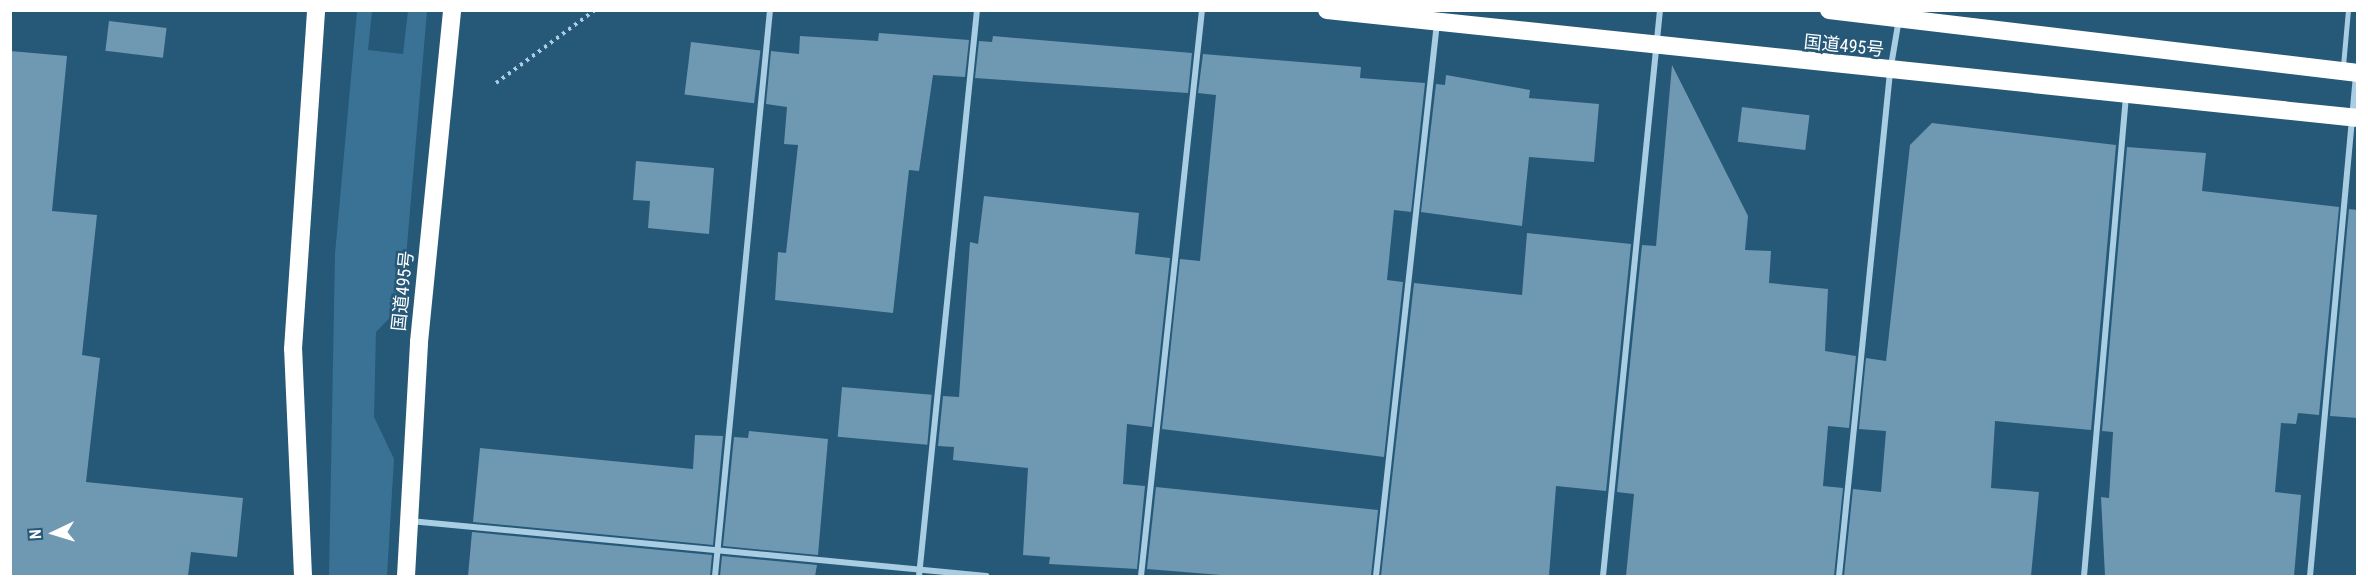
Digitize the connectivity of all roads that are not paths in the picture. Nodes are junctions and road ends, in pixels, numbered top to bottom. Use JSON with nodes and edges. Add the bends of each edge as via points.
{"nodes":[{"id":1,"x":316,"y":10,"type":"edge"},
{"id":2,"x":452,"y":10,"type":"edge"},
{"id":3,"x":770,"y":10,"type":"edge"},
{"id":4,"x":977,"y":10,"type":"edge"},
{"id":5,"x":1202,"y":10,"type":"edge"},
{"id":6,"x":1327,"y":10,"type":"edge"},
{"id":7,"x":1660,"y":10,"type":"edge"},
{"id":8,"x":1829,"y":10,"type":"edge"},
{"id":9,"x":2348,"y":10,"type":"edge"},
{"id":10,"x":1900,"y":15,"type":"edge"},
{"id":11,"x":1437,"y":23,"type":"junction"},
{"id":12,"x":1657,"y":48,"type":"junction"},
{"id":13,"x":1890,"y":72,"type":"junction"},
{"id":14,"x":2352,"y":73,"type":"edge"},
{"id":15,"x":2126,"y":95,"type":"junction"},
{"id":16,"x":2354,"y":117,"type":"edge"},
{"id":17,"x":410,"y":521,"type":"junction"},
{"id":18,"x":718,"y":552,"type":"junction"},
{"id":19,"x":919,"y":574,"type":"edge"},
{"id":20,"x":303,"y":576,"type":"edge"},
{"id":21,"x":406,"y":576,"type":"edge"},
{"id":22,"x":716,"y":576,"type":"edge"},
{"id":23,"x":986,"y":576,"type":"edge"},
{"id":24,"x":1141,"y":576,"type":"edge"},
{"id":25,"x":1376,"y":576,"type":"edge"},
{"id":26,"x":1603,"y":576,"type":"edge"},
{"id":27,"x":1839,"y":576,"type":"edge"},
{"id":28,"x":2084,"y":576,"type":"edge"},
{"id":29,"x":2310,"y":576,"type":"edge"}],
"edges":[{"from":1,"to":20,"type":"highway","via":[[293,349]]},
{"from":2,"to":17,"type":"highway","name":"国道495号","via":[[419,342]]},
{"from":3,"to":18,"type":"street"},
{"from":4,"to":19,"type":"street"},
{"from":5,"to":24,"type":"street"},
{"from":6,"to":11,"type":"highway","name":"国道495号"},
{"from":7,"to":12,"type":"street"},
{"from":8,"to":10,"type":"highway","name":"国道495号"},
{"from":9,"to":14,"type":"lane"},
{"from":10,"to":13,"type":"street"},
{"from":10,"to":14,"type":"highway","name":"国道495号"},
{"from":11,"to":12,"type":"highway","name":"国道495号"},
{"from":11,"to":25,"type":"street"},
{"from":12,"to":13,"type":"highway","name":"国道495号"},
{"from":12,"to":26,"type":"street"},
{"from":13,"to":15,"type":"highway","name":"国道495号"},
{"from":13,"to":27,"type":"street"},
{"from":14,"to":16,"type":"street"},
{"from":15,"to":16,"type":"highway","name":"国道495号"},
{"from":15,"to":28,"type":"street"},
{"from":16,"to":29,"type":"street"},
{"from":17,"to":18,"type":"street"},
{"from":17,"to":21,"type":"highway","name":"国道495号"},
{"from":18,"to":19,"type":"street"},
{"from":18,"to":22,"type":"street"},
{"from":19,"to":23,"type":"street"}]}
